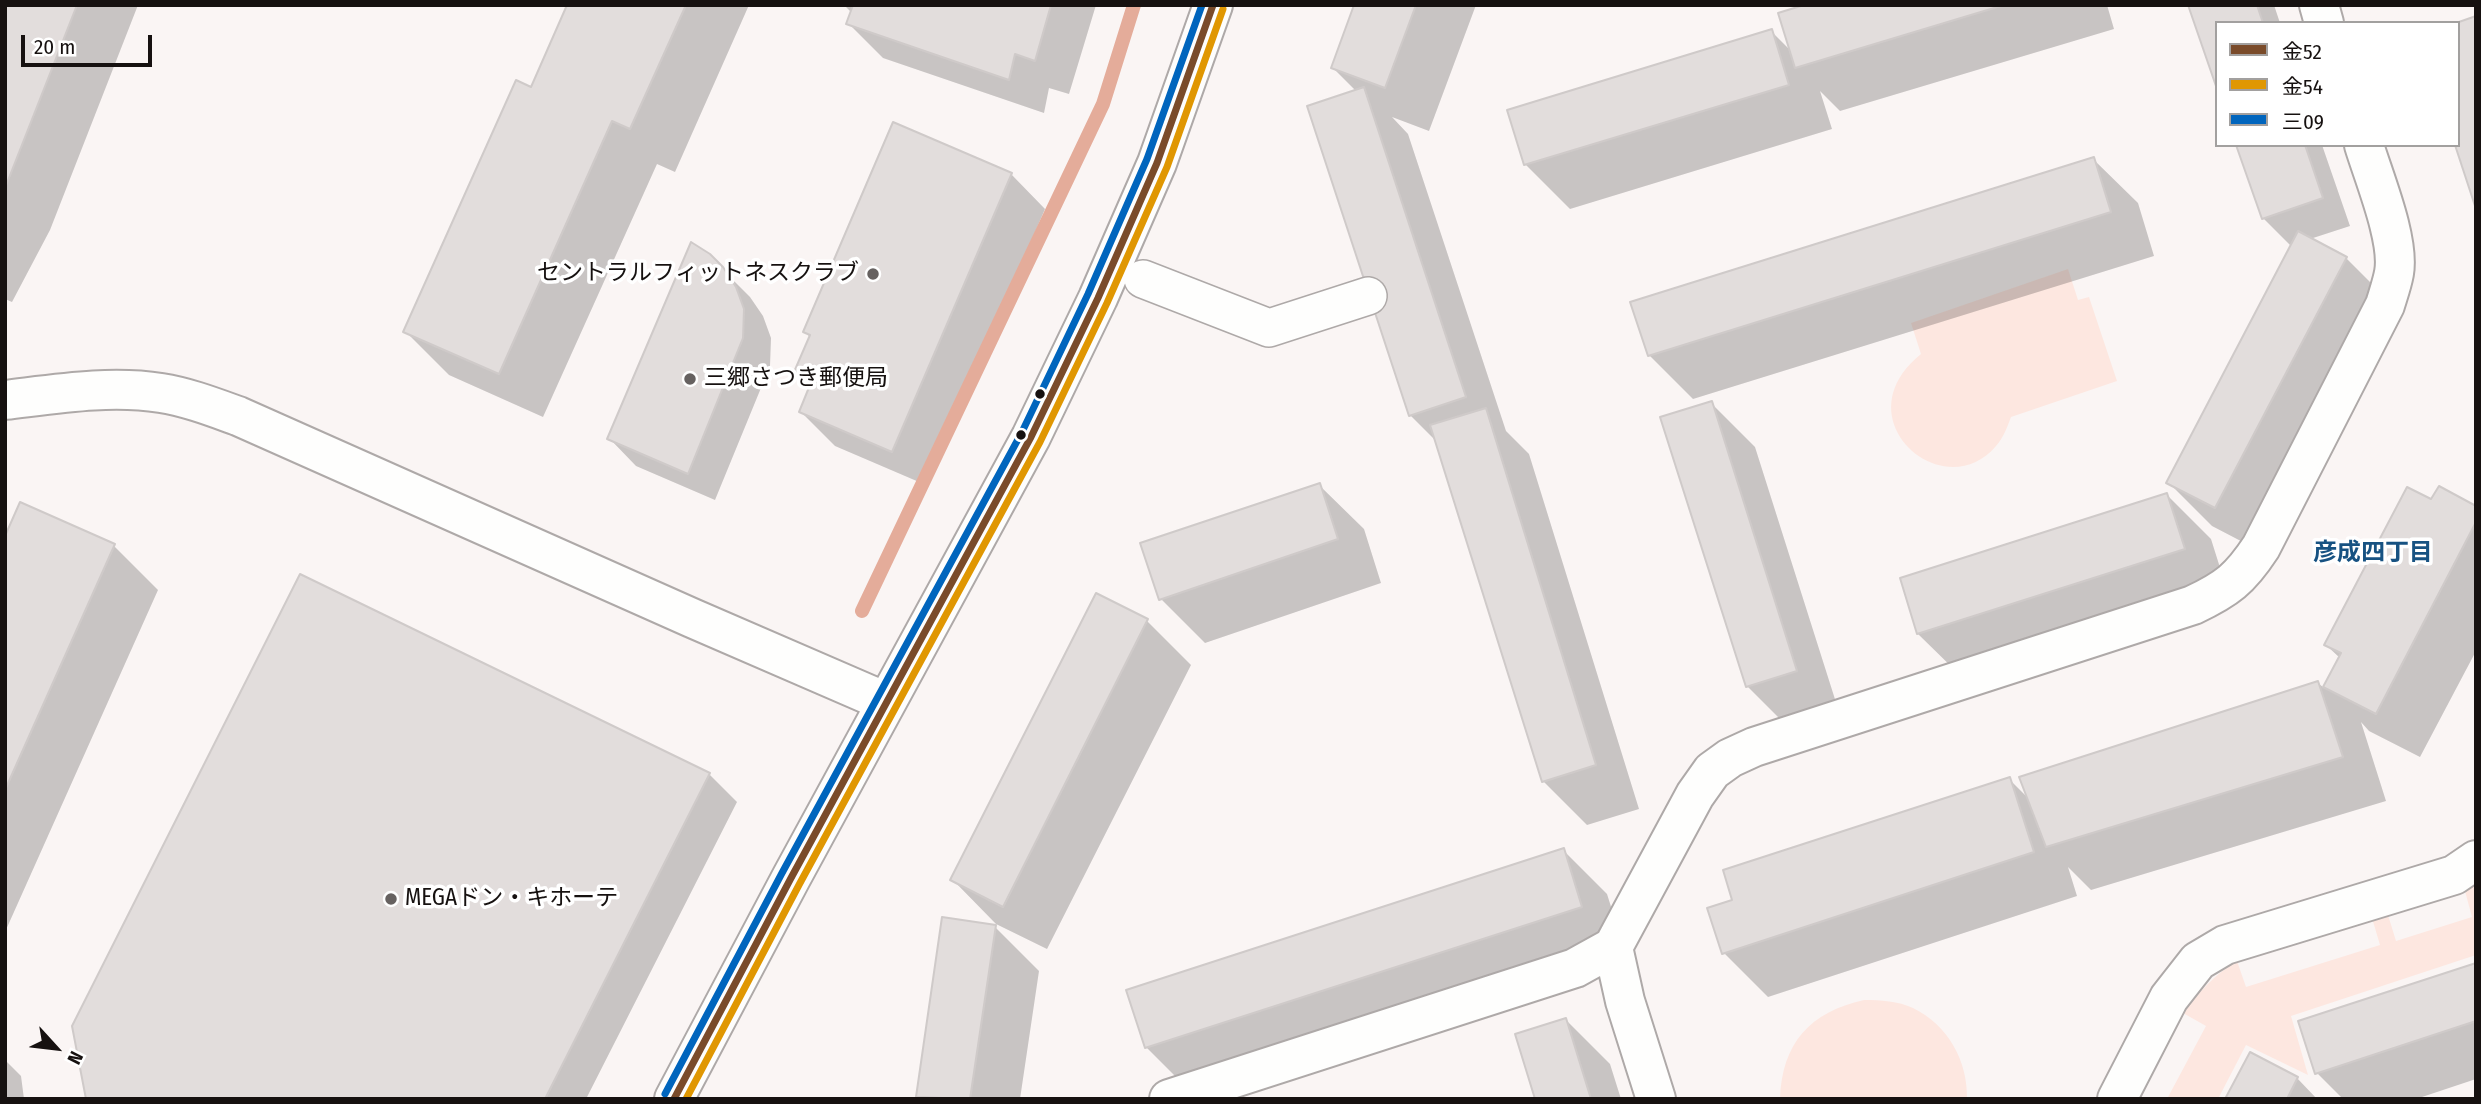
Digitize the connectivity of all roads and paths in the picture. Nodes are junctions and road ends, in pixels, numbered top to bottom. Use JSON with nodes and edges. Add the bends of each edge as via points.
{"nodes":[{"id":1,"x":1213,"y":5,"type":"edge"},
{"id":2,"x":2365,"y":147,"type":"edge"},
{"id":3,"x":1143,"y":279,"type":"dead end"},
{"id":4,"x":1368,"y":296,"type":"dead end"},
{"id":5,"x":5,"y":400,"type":"edge"},
{"id":6,"x":886,"y":702,"type":"junction"},
{"id":7,"x":2476,"y":860,"type":"edge"},
{"id":8,"x":1613,"y":947,"type":"junction"},
{"id":9,"x":674,"y":1099,"type":"edge"},
{"id":10,"x":1169,"y":1099,"type":"edge"},
{"id":11,"x":1656,"y":1099,"type":"edge"},
{"id":12,"x":2117,"y":1099,"type":"edge"}],
"edges":[{"from":1,"to":6,"type":"street","via":[[1157,163],[1098,298],[1031,437]]},
{"from":2,"to":8,"type":"street","via":[[2386,213],[2395,271],[2385,305],[2246,570],[2223,591],[2193,605],[1730,758],[1712,771],[1695,795]]},
{"from":3,"to":4,"type":"street","via":[[1269,328]]},
{"from":5,"to":6,"type":"street","via":[[123,390],[200,402]]},
{"from":6,"to":9,"type":"street"},
{"from":7,"to":12,"type":"street","via":[[2454,875],[2225,945],[2198,961],[2169,998]]},
{"from":8,"to":10,"type":"street","via":[[1575,968]]},
{"from":8,"to":11,"type":"street"}]}
